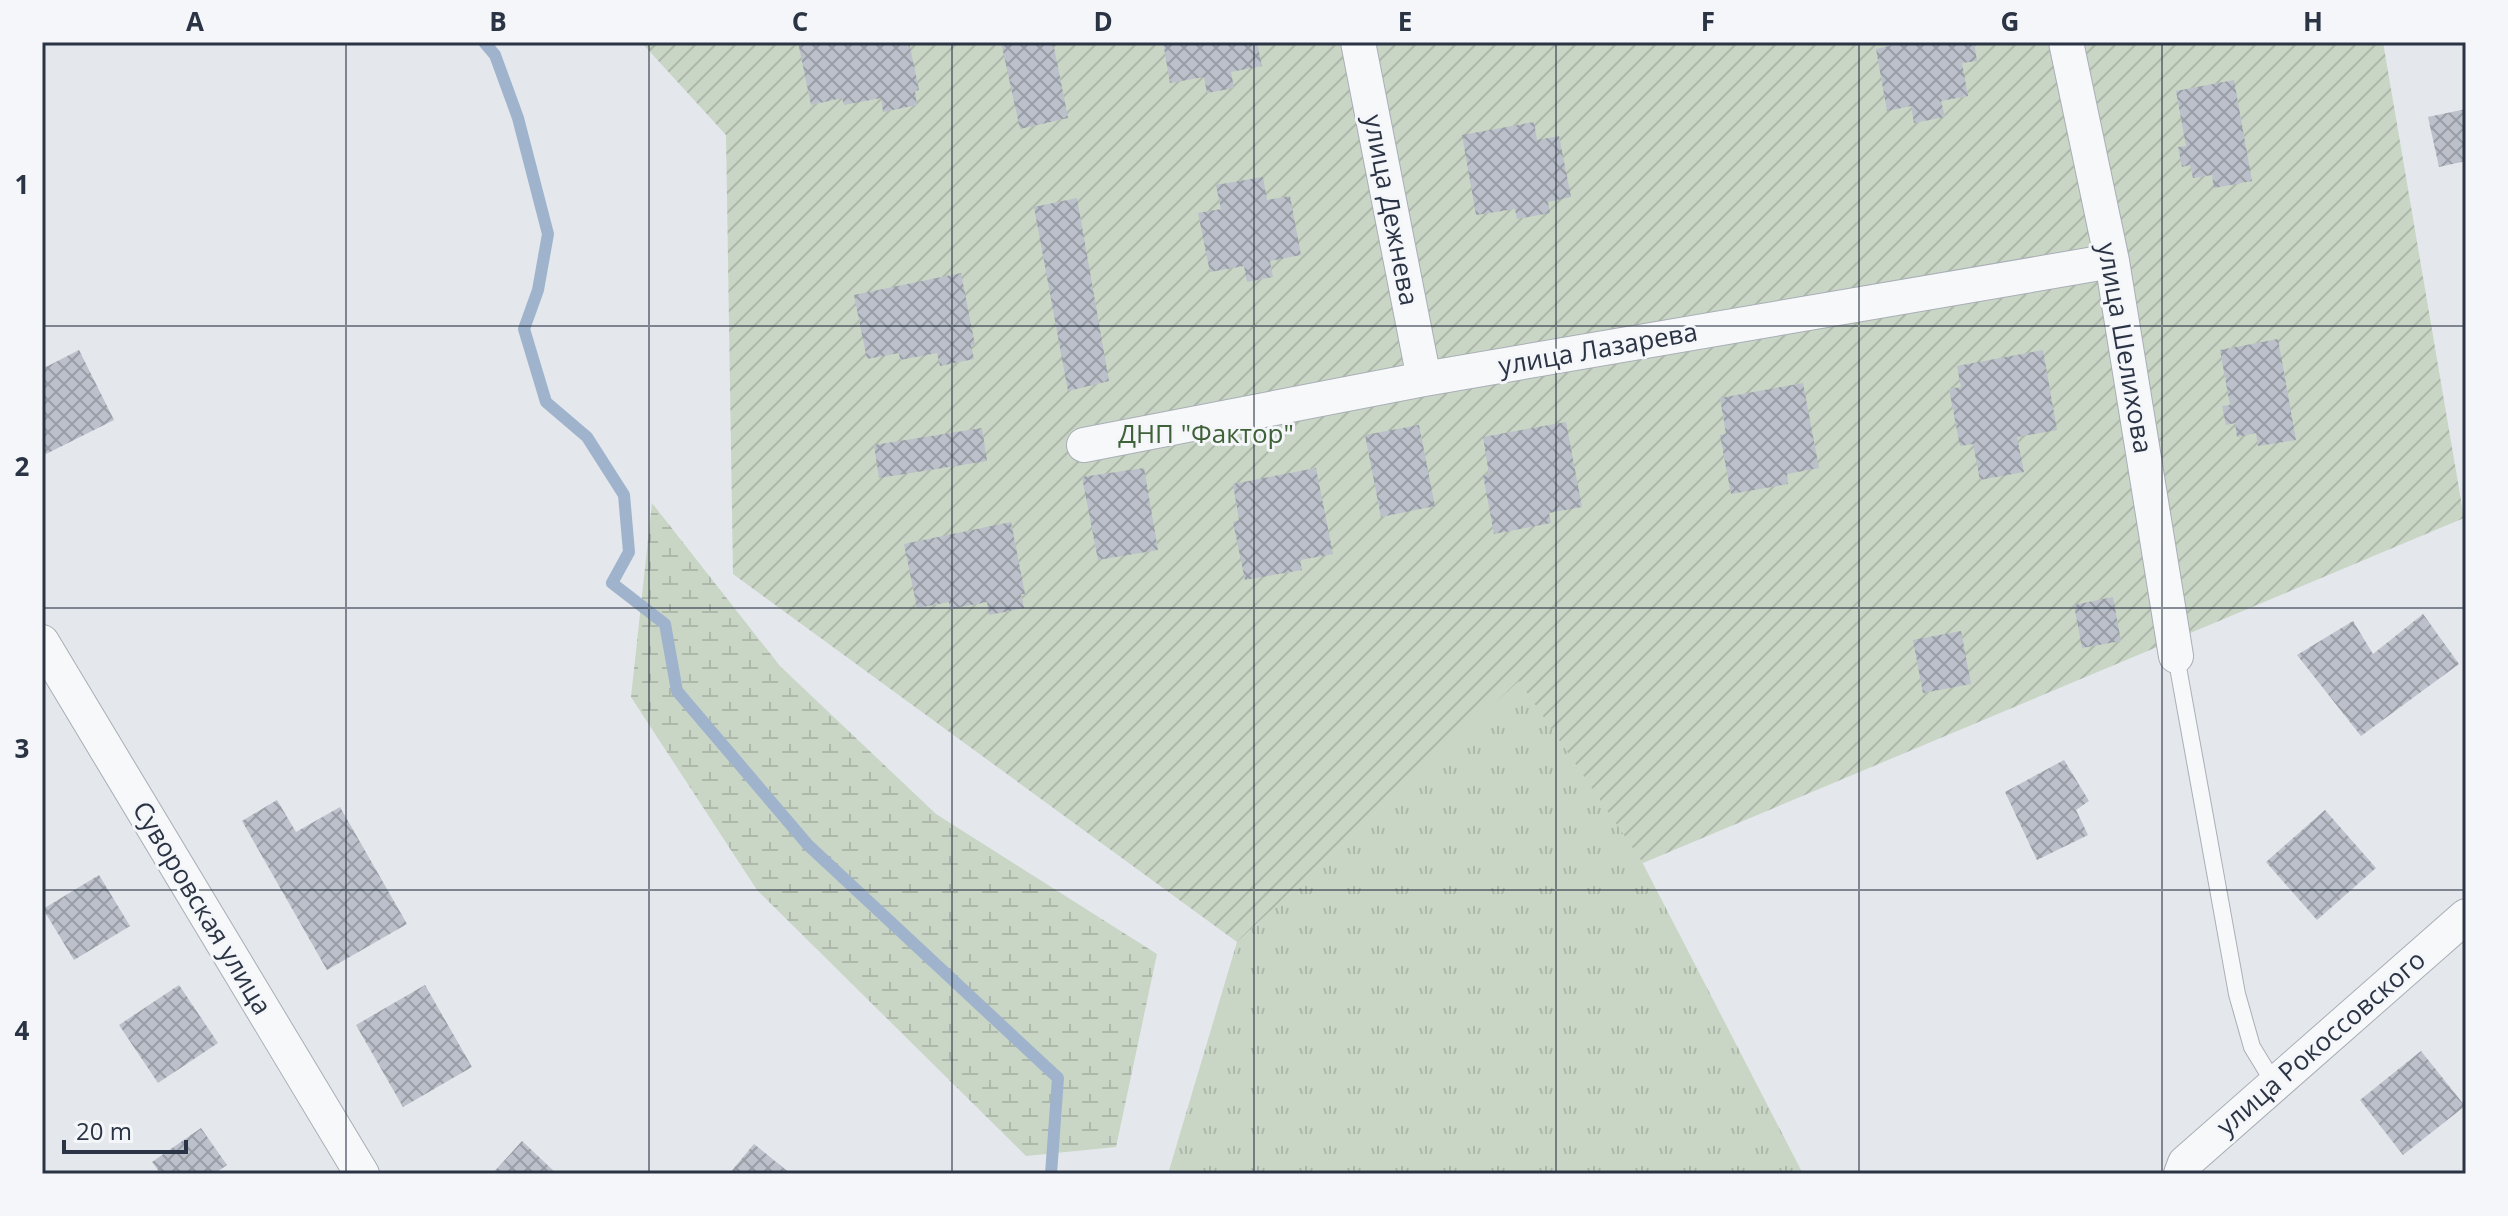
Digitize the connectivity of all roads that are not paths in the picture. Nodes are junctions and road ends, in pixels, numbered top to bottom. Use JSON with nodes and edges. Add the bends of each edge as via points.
{"nodes":[{"id":1,"x":1358,"y":42,"type":"edge"},
{"id":2,"x":2066,"y":42,"type":"edge"},
{"id":3,"x":2112,"y":261,"type":"junction"},
{"id":4,"x":1424,"y":379,"type":"junction"},
{"id":5,"x":1084,"y":445,"type":"dead end"},
{"id":6,"x":42,"y":642,"type":"edge"},
{"id":7,"x":2176,"y":656,"type":"joint"},
{"id":8,"x":2466,"y":916,"type":"edge"},
{"id":9,"x":2274,"y":1083,"type":"junction"},
{"id":10,"x":362,"y":1174,"type":"edge"},
{"id":11,"x":2181,"y":1174,"type":"edge"}],
"edges":[{"from":1,"to":4,"type":"street","name":"улица Дежнева"},
{"from":2,"to":3,"type":"street","name":"улица Шелихова"},
{"from":3,"to":4,"type":"street","name":"улица Лазарева"},
{"from":3,"to":7,"type":"street","name":"улица Шелихова"},
{"from":4,"to":5,"type":"street","name":"улица Лазарева"},
{"from":6,"to":10,"type":"street","name":"Суворовская улица"},
{"from":7,"to":9,"type":"lane","via":[[2237,994],[2252,1047]]},
{"from":8,"to":9,"type":"street","name":"улица Рокоссовского"},
{"from":9,"to":11,"type":"street","name":"улица Рокоссовского","via":[[2185,1163]]}]}
